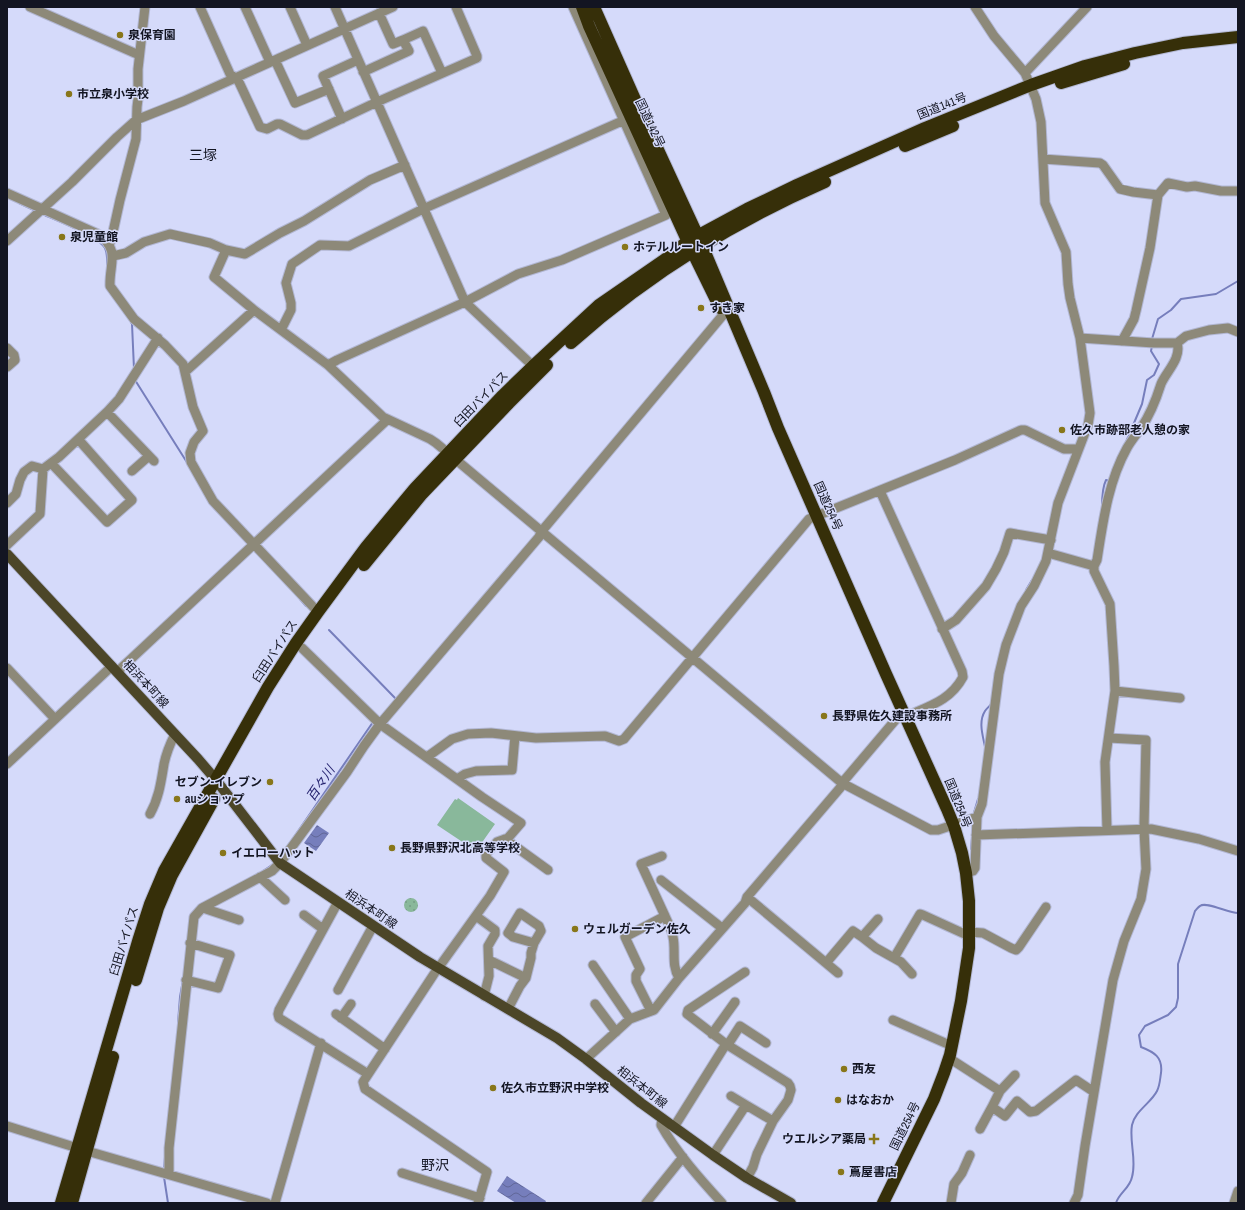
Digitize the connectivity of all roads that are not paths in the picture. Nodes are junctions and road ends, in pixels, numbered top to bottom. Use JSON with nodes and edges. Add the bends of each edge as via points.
{"nodes":[{"id":1,"x":30,"y":7,"type":"edge"},
{"id":2,"x":145,"y":7,"type":"edge"},
{"id":3,"x":200,"y":7,"type":"edge"},
{"id":4,"x":245,"y":7,"type":"edge"},
{"id":5,"x":290,"y":7,"type":"edge"},
{"id":6,"x":335,"y":7,"type":"edge"},
{"id":7,"x":393,"y":7,"type":"edge"},
{"id":8,"x":456,"y":7,"type":"edge"},
{"id":9,"x":573,"y":7,"type":"edge"},
{"id":10,"x":582,"y":7,"type":"edge"},
{"id":11,"x":594,"y":7,"type":"edge"},
{"id":12,"x":975,"y":7,"type":"edge"},
{"id":13,"x":1087,"y":7,"type":"edge"},
{"id":14,"x":379,"y":13,"type":"junction"},
{"id":15,"x":344,"y":28,"type":"junction"},
{"id":16,"x":1238,"y":37,"type":"edge"},
{"id":17,"x":403,"y":40,"type":"junction"},
{"id":18,"x":308,"y":45,"type":"junction"},
{"id":19,"x":139,"y":55,"type":"junction"},
{"id":20,"x":358,"y":60,"type":"junction"},
{"id":21,"x":272,"y":61,"type":"junction"},
{"id":22,"x":363,"y":72,"type":"junction"},
{"id":23,"x":442,"y":73,"type":"junction"},
{"id":24,"x":1025,"y":73,"type":"junction"},
{"id":25,"x":235,"y":78,"type":"junction"},
{"id":26,"x":1032,"y":88,"type":"junction"},
{"id":27,"x":329,"y":89,"type":"junction"},
{"id":28,"x":376,"y":102,"type":"junction"},
{"id":29,"x":342,"y":118,"type":"junction"},
{"id":30,"x":628,"y":119,"type":"junction"},
{"id":31,"x":136,"y":120,"type":"junction"},
{"id":32,"x":1043,"y":159,"type":"junction"},
{"id":33,"x":405,"y":166,"type":"junction"},
{"id":34,"x":1238,"y":191,"type":"edge"},
{"id":35,"x":7,"y":193,"type":"edge"},
{"id":36,"x":1158,"y":195,"type":"junction"},
{"id":37,"x":42,"y":209,"type":"junction"},
{"id":38,"x":423,"y":209,"type":"junction"},
{"id":39,"x":7,"y":241,"type":"edge"},
{"id":40,"x":108,"y":244,"type":"junction"},
{"id":41,"x":695,"y":244,"type":"junction"},
{"id":42,"x":226,"y":250,"type":"junction"},
{"id":43,"x":113,"y":256,"type":"junction"},
{"id":44,"x":465,"y":302,"type":"junction"},
{"id":45,"x":254,"y":310,"type":"junction"},
{"id":46,"x":723,"y":315,"type":"junction"},
{"id":47,"x":281,"y":330,"type":"junction"},
{"id":48,"x":1238,"y":332,"type":"edge"},
{"id":49,"x":158,"y":338,"type":"junction"},
{"id":50,"x":1080,"y":338,"type":"junction"},
{"id":51,"x":1122,"y":341,"type":"junction"},
{"id":52,"x":1177,"y":343,"type":"junction"},
{"id":53,"x":7,"y":348,"type":"edge"},
{"id":54,"x":328,"y":365,"type":"junction"},
{"id":55,"x":533,"y":366,"type":"junction"},
{"id":56,"x":7,"y":367,"type":"edge"},
{"id":57,"x":185,"y":372,"type":"junction"},
{"id":58,"x":107,"y":412,"type":"junction"},
{"id":59,"x":387,"y":420,"type":"junction"},
{"id":60,"x":778,"y":428,"type":"junction"},
{"id":61,"x":78,"y":439,"type":"junction"},
{"id":62,"x":1078,"y":449,"type":"junction"},
{"id":63,"x":451,"y":456,"type":"junction"},
{"id":64,"x":47,"y":466,"type":"junction"},
{"id":65,"x":132,"y":471,"type":"dead end"},
{"id":66,"x":880,"y":491,"type":"junction"},
{"id":67,"x":7,"y":503,"type":"edge"},
{"id":68,"x":818,"y":516,"type":"junction"},
{"id":69,"x":541,"y":532,"type":"junction"},
{"id":70,"x":253,"y":544,"type":"junction"},
{"id":71,"x":7,"y":545,"type":"edge"},
{"id":72,"x":1049,"y":548,"type":"junction"},
{"id":73,"x":7,"y":554,"type":"edge"},
{"id":74,"x":1094,"y":566,"type":"junction"},
{"id":75,"x":318,"y":612,"type":"junction"},
{"id":76,"x":942,"y":629,"type":"junction"},
{"id":77,"x":302,"y":648,"type":"junction"},
{"id":78,"x":692,"y":657,"type":"junction"},
{"id":79,"x":7,"y":668,"type":"edge"},
{"id":80,"x":114,"y":669,"type":"junction"},
{"id":81,"x":1115,"y":691,"type":"junction"},
{"id":82,"x":1180,"y":698,"type":"dead end"},
{"id":83,"x":904,"y":714,"type":"junction"},
{"id":84,"x":55,"y":719,"type":"junction"},
{"id":85,"x":380,"y":724,"type":"junction"},
{"id":86,"x":175,"y":734,"type":"junction"},
{"id":87,"x":515,"y":736,"type":"junction"},
{"id":88,"x":1109,"y":738,"type":"junction"},
{"id":89,"x":427,"y":757,"type":"junction"},
{"id":90,"x":7,"y":764,"type":"edge"},
{"id":91,"x":457,"y":779,"type":"junction"},
{"id":92,"x":218,"y":783,"type":"junction"},
{"id":93,"x":842,"y":783,"type":"junction"},
{"id":94,"x":150,"y":814,"type":"dead end"},
{"id":95,"x":977,"y":817,"type":"junction"},
{"id":96,"x":954,"y":826,"type":"junction"},
{"id":97,"x":1144,"y":829,"type":"junction"},
{"id":98,"x":1106,"y":830,"type":"junction"},
{"id":99,"x":976,"y":835,"type":"junction"},
{"id":100,"x":505,"y":839,"type":"junction"},
{"id":101,"x":1238,"y":851,"type":"edge"},
{"id":102,"x":662,"y":856,"type":"dead end"},
{"id":103,"x":280,"y":863,"type":"junction"},
{"id":104,"x":548,"y":870,"type":"dead end"},
{"id":105,"x":966,"y":873,"type":"junction"},
{"id":106,"x":260,"y":877,"type":"junction"},
{"id":107,"x":661,"y":880,"type":"dead end"},
{"id":108,"x":748,"y":897,"type":"junction"},
{"id":109,"x":285,"y":900,"type":"dead end"},
{"id":110,"x":338,"y":902,"type":"junction"},
{"id":111,"x":1046,"y":907,"type":"dead end"},
{"id":112,"x":204,"y":908,"type":"junction"},
{"id":113,"x":304,"y":915,"type":"dead end"},
{"id":114,"x":476,"y":916,"type":"junction"},
{"id":115,"x":665,"y":916,"type":"junction"},
{"id":116,"x":878,"y":919,"type":"dead end"},
{"id":117,"x":239,"y":920,"type":"dead end"},
{"id":118,"x":373,"y":926,"type":"junction"},
{"id":119,"x":722,"y":928,"type":"junction"},
{"id":120,"x":324,"y":929,"type":"junction"},
{"id":121,"x":969,"y":934,"type":"junction"},
{"id":122,"x":862,"y":938,"type":"junction"},
{"id":123,"x":534,"y":942,"type":"dead end"},
{"id":124,"x":190,"y":943,"type":"junction"},
{"id":125,"x":894,"y":958,"type":"junction"},
{"id":126,"x":489,"y":960,"type":"junction"},
{"id":127,"x":826,"y":963,"type":"junction"},
{"id":128,"x":593,"y":965,"type":"dead end"},
{"id":129,"x":439,"y":969,"type":"junction"},
{"id":130,"x":745,"y":972,"type":"dead end"},
{"id":131,"x":838,"y":973,"type":"dead end"},
{"id":132,"x":912,"y":974,"type":"dead end"},
{"id":133,"x":526,"y":978,"type":"junction"},
{"id":134,"x":679,"y":978,"type":"junction"},
{"id":135,"x":186,"y":980,"type":"junction"},
{"id":136,"x":338,"y":990,"type":"dead end"},
{"id":137,"x":484,"y":996,"type":"junction"},
{"id":138,"x":735,"y":1002,"type":"dead end"},
{"id":139,"x":351,"y":1004,"type":"dead end"},
{"id":140,"x":595,"y":1004,"type":"dead end"},
{"id":141,"x":508,"y":1009,"type":"junction"},
{"id":142,"x":651,"y":1011,"type":"junction"},
{"id":143,"x":630,"y":1019,"type":"junction"},
{"id":144,"x":893,"y":1020,"type":"dead end"},
{"id":145,"x":616,"y":1032,"type":"junction"},
{"id":146,"x":712,"y":1034,"type":"junction"},
{"id":147,"x":321,"y":1043,"type":"junction"},
{"id":148,"x":766,"y":1043,"type":"dead end"},
{"id":149,"x":726,"y":1045,"type":"junction"},
{"id":150,"x":952,"y":1046,"type":"junction"},
{"id":151,"x":385,"y":1049,"type":"junction"},
{"id":152,"x":949,"y":1058,"type":"junction"},
{"id":153,"x":586,"y":1059,"type":"junction"},
{"id":154,"x":368,"y":1074,"type":"junction"},
{"id":155,"x":1015,"y":1075,"type":"dead end"},
{"id":156,"x":1000,"y":1091,"type":"junction"},
{"id":157,"x":1094,"y":1092,"type":"junction"},
{"id":158,"x":731,"y":1096,"type":"dead end"},
{"id":159,"x":746,"y":1105,"type":"junction"},
{"id":160,"x":992,"y":1107,"type":"junction"},
{"id":161,"x":662,"y":1118,"type":"junction"},
{"id":162,"x":773,"y":1121,"type":"junction"},
{"id":163,"x":7,"y":1126,"type":"edge"},
{"id":164,"x":674,"y":1127,"type":"junction"},
{"id":165,"x":980,"y":1129,"type":"dead end"},
{"id":166,"x":82,"y":1149,"type":"junction"},
{"id":167,"x":713,"y":1155,"type":"junction"},
{"id":168,"x":970,"y":1155,"type":"dead end"},
{"id":169,"x":683,"y":1157,"type":"junction"},
{"id":170,"x":402,"y":1173,"type":"dead end"},
{"id":171,"x":169,"y":1174,"type":"junction"},
{"id":172,"x":747,"y":1178,"type":"junction"},
{"id":173,"x":1238,"y":1191,"type":"edge"},
{"id":174,"x":479,"y":1200,"type":"edge"},
{"id":175,"x":61,"y":1203,"type":"edge"},
{"id":176,"x":72,"y":1203,"type":"edge"},
{"id":177,"x":267,"y":1203,"type":"edge"},
{"id":178,"x":275,"y":1203,"type":"edge"},
{"id":179,"x":646,"y":1203,"type":"edge"},
{"id":180,"x":722,"y":1203,"type":"edge"},
{"id":181,"x":791,"y":1203,"type":"edge"},
{"id":182,"x":883,"y":1203,"type":"edge"},
{"id":183,"x":950,"y":1203,"type":"edge"},
{"id":184,"x":1074,"y":1203,"type":"edge"},
{"id":185,"x":1234,"y":1203,"type":"edge"}],
"edges":[{"from":1,"to":19,"type":"street"},
{"from":2,"to":19,"type":"street"},
{"from":3,"to":25,"type":"street","via":[[230,74]]},
{"from":4,"to":21,"type":"street"},
{"from":5,"to":18,"type":"street"},
{"from":6,"to":15,"type":"street"},
{"from":7,"to":14,"type":"street"},
{"from":8,"to":23,"type":"street","via":[[478,56]]},
{"from":9,"to":30,"type":"street"},
{"from":10,"to":30,"type":"highway","name":"国道142号"},
{"from":11,"to":41,"type":"highway","name":"国道142号"},
{"from":12,"to":24,"type":"street","via":[[994,36]]},
{"from":13,"to":24,"type":"street"},
{"from":14,"to":15,"type":"street"},
{"from":14,"to":17,"type":"street","via":[[394,44]]},
{"from":15,"to":18,"type":"street"},
{"from":15,"to":20,"type":"street"},
{"from":16,"to":26,"type":"highway","name":"国道141号","via":[[1212,40]]},
{"from":17,"to":22,"type":"street","via":[[409,51]]},
{"from":17,"to":23,"type":"street","via":[[423,32]]},
{"from":18,"to":21,"type":"street"},
{"from":19,"to":31,"type":"street"},
{"from":20,"to":22,"type":"street"},
{"from":20,"to":27,"type":"street","via":[[324,76]]},
{"from":21,"to":25,"type":"street"},
{"from":21,"to":27,"type":"street","via":[[295,103]]},
{"from":22,"to":28,"type":"street"},
{"from":23,"to":28,"type":"street"},
{"from":24,"to":26,"type":"street"},
{"from":25,"to":29,"type":"street","via":[[260,127],[267,129],[280,124],[307,135]]},
{"from":25,"to":31,"type":"street"},
{"from":26,"to":32,"type":"street","via":[[1041,122]]},
{"from":26,"to":41,"type":"highway","name":"国道141号","via":[[801,192]]},
{"from":27,"to":29,"type":"street"},
{"from":28,"to":29,"type":"street"},
{"from":28,"to":33,"type":"street"},
{"from":30,"to":38,"type":"street"},
{"from":30,"to":41,"type":"highway","name":"国道142号"},
{"from":30,"to":44,"type":"street","via":[[666,215],[562,260],[518,274]]},
{"from":31,"to":37,"type":"street"},
{"from":31,"to":40,"type":"street","via":[[134,148],[111,241]]},
{"from":32,"to":36,"type":"street","via":[[1100,163],[1120,189]]},
{"from":32,"to":50,"type":"street","via":[[1046,204],[1066,252],[1068,284]]},
{"from":33,"to":38,"type":"street"},
{"from":33,"to":42,"type":"street","via":[[370,180],[248,253]]},
{"from":34,"to":36,"type":"street","via":[[1168,183]]},
{"from":35,"to":37,"type":"street"},
{"from":36,"to":51,"type":"street","via":[[1150,248],[1136,311]]},
{"from":37,"to":39,"type":"street"},
{"from":37,"to":40,"type":"street","via":[[98,234]]},
{"from":38,"to":44,"type":"street"},
{"from":38,"to":47,"type":"street","via":[[350,246],[320,245],[292,264],[286,283],[291,310]]},
{"from":40,"to":43,"type":"street"},
{"from":41,"to":46,"type":"highway","name":"国道254号"},
{"from":41,"to":55,"type":"highway","name":"臼田バイパス","via":[[667,258],[599,305]]},
{"from":41,"to":60,"type":"highway","name":"国道254号","via":[[764,392]]},
{"from":41,"to":63,"type":"highway","name":"臼田バイパス","via":[[582,333]]},
{"from":42,"to":43,"type":"street","via":[[210,243],[170,234]]},
{"from":42,"to":45,"type":"street","via":[[214,277]]},
{"from":43,"to":49,"type":"street","via":[[110,286],[134,319]]},
{"from":44,"to":54,"type":"street"},
{"from":44,"to":55,"type":"street"},
{"from":45,"to":47,"type":"street"},
{"from":45,"to":57,"type":"street"},
{"from":46,"to":60,"type":"highway","name":"国道254号"},
{"from":46,"to":69,"type":"street"},
{"from":47,"to":54,"type":"street"},
{"from":48,"to":52,"type":"street","via":[[1228,328],[1210,330],[1186,336]]},
{"from":49,"to":57,"type":"street","via":[[183,364]]},
{"from":49,"to":58,"type":"street","via":[[122,396]]},
{"from":50,"to":51,"type":"street"},
{"from":50,"to":62,"type":"street","via":[[1090,413]]},
{"from":51,"to":52,"type":"street"},
{"from":52,"to":74,"type":"street","via":[[1177,356],[1151,411],[1127,448],[1115,476]]},
{"from":53,"to":56,"type":"street","via":[[15,360]]},
{"from":54,"to":59,"type":"street"},
{"from":55,"to":63,"type":"highway","name":"臼田バイパス","via":[[501,397]]},
{"from":57,"to":70,"type":"street","via":[[193,407],[203,431],[194,442],[190,453],[191,462],[213,501]]},
{"from":58,"to":61,"type":"street"},
{"from":58,"to":65,"type":"street","via":[[152,459]]},
{"from":59,"to":63,"type":"street","via":[[430,439]]},
{"from":59,"to":70,"type":"street"},
{"from":60,"to":68,"type":"highway","name":"国道254号"},
{"from":61,"to":64,"type":"street"},
{"from":61,"to":64,"type":"street","via":[[132,500],[107,522]]},
{"from":62,"to":66,"type":"street","via":[[1064,449],[1021,430]]},
{"from":62,"to":72,"type":"street","via":[[1058,503]]},
{"from":63,"to":69,"type":"street"},
{"from":63,"to":75,"type":"highway","name":"臼田バイパス","via":[[415,488],[366,547]]},
{"from":63,"to":77,"type":"highway","name":"臼田バイパス","via":[[373,552]]},
{"from":64,"to":67,"type":"street","via":[[32,466],[24,472],[16,494]]},
{"from":64,"to":71,"type":"street","via":[[40,514]]},
{"from":66,"to":68,"type":"street"},
{"from":66,"to":76,"type":"street"},
{"from":68,"to":78,"type":"street","via":[[808,519]]},
{"from":68,"to":83,"type":"highway","name":"国道254号"},
{"from":69,"to":78,"type":"street"},
{"from":69,"to":85,"type":"street"},
{"from":70,"to":75,"type":"street"},
{"from":70,"to":80,"type":"street"},
{"from":72,"to":74,"type":"street"},
{"from":72,"to":76,"type":"street","via":[[1010,533],[996,570],[986,586],[956,620]]},
{"from":72,"to":95,"type":"street","via":[[1042,569],[1021,606],[1006,644],[999,674],[982,804]]},
{"from":73,"to":80,"type":"main road","name":"相浜本町線"},
{"from":74,"to":81,"type":"street","via":[[1110,604]]},
{"from":75,"to":92,"type":"highway","name":"臼田バイパス","via":[[268,687]]},
{"from":76,"to":83,"type":"street","via":[[963,677],[946,698]]},
{"from":77,"to":85,"type":"street"},
{"from":77,"to":92,"type":"highway","name":"臼田バイパス"},
{"from":78,"to":87,"type":"street","via":[[619,741],[605,736]]},
{"from":78,"to":93,"type":"street"},
{"from":79,"to":84,"type":"street"},
{"from":80,"to":84,"type":"street"},
{"from":80,"to":86,"type":"main road","name":"相浜本町線"},
{"from":81,"to":82,"type":"street"},
{"from":81,"to":88,"type":"street"},
{"from":83,"to":93,"type":"street"},
{"from":83,"to":96,"type":"highway","name":"国道254号"},
{"from":84,"to":90,"type":"street"},
{"from":85,"to":89,"type":"street"},
{"from":85,"to":103,"type":"street"},
{"from":86,"to":92,"type":"main road","name":"相浜本町線"},
{"from":86,"to":94,"type":"street","via":[[168,748],[160,788]]},
{"from":87,"to":89,"type":"street","via":[[468,734],[452,739]]},
{"from":87,"to":91,"type":"street","via":[[512,770],[476,771]]},
{"from":88,"to":97,"type":"street","via":[[1146,740]]},
{"from":88,"to":98,"type":"street","via":[[1105,762]]},
{"from":89,"to":91,"type":"street"},
{"from":91,"to":100,"type":"street","via":[[521,823]]},
{"from":92,"to":103,"type":"main road","name":"相浜本町線"},
{"from":92,"to":166,"type":"highway","name":"臼田バイパス","via":[[158,908]]},
{"from":93,"to":96,"type":"street","via":[[931,830]]},
{"from":93,"to":108,"type":"street"},
{"from":95,"to":96,"type":"street"},
{"from":95,"to":99,"type":"street"},
{"from":96,"to":105,"type":"highway","name":"国道254号"},
{"from":97,"to":98,"type":"street"},
{"from":97,"to":101,"type":"street","via":[[1199,839]]},
{"from":97,"to":157,"type":"street","via":[[1146,869],[1142,899],[1124,941],[1113,980]]},
{"from":98,"to":99,"type":"street"},
{"from":99,"to":105,"type":"street","via":[[975,868]]},
{"from":100,"to":104,"type":"street"},
{"from":100,"to":114,"type":"street","via":[[497,842],[486,854],[486,858],[504,872]]},
{"from":102,"to":115,"type":"street","via":[[641,864]]},
{"from":103,"to":106,"type":"street"},
{"from":103,"to":110,"type":"main road","name":"相浜本町線"},
{"from":105,"to":121,"type":"highway","name":"国道254号"},
{"from":106,"to":109,"type":"street"},
{"from":106,"to":112,"type":"street"},
{"from":107,"to":119,"type":"street"},
{"from":108,"to":119,"type":"street"},
{"from":108,"to":127,"type":"street"},
{"from":110,"to":118,"type":"main road","name":"相浜本町線"},
{"from":110,"to":120,"type":"street"},
{"from":111,"to":121,"type":"street","via":[[1016,950],[983,934]]},
{"from":112,"to":117,"type":"street"},
{"from":112,"to":124,"type":"street","via":[[194,916]]},
{"from":113,"to":120,"type":"street"},
{"from":114,"to":126,"type":"street","via":[[496,934],[488,946]]},
{"from":114,"to":129,"type":"street"},
{"from":115,"to":134,"type":"street","via":[[673,937],[674,966]]},
{"from":115,"to":142,"type":"street","via":[[624,937],[640,969],[636,981]]},
{"from":116,"to":122,"type":"street"},
{"from":118,"to":129,"type":"main road","name":"相浜本町線"},
{"from":118,"to":136,"type":"street"},
{"from":119,"to":134,"type":"street"},
{"from":120,"to":147,"type":"street","via":[[278,1014],[279,1018]]},
{"from":121,"to":125,"type":"street","via":[[920,914]]},
{"from":121,"to":150,"type":"highway","name":"国道254号","via":[[963,988]]},
{"from":122,"to":125,"type":"street"},
{"from":122,"to":127,"type":"street","via":[[853,931]]},
{"from":123,"to":133,"type":"street"},
{"from":124,"to":135,"type":"street"},
{"from":124,"to":135,"type":"street","via":[[230,955],[218,988]]},
{"from":125,"to":132,"type":"street"},
{"from":126,"to":133,"type":"street"},
{"from":126,"to":137,"type":"street","via":[[489,976]]},
{"from":127,"to":131,"type":"street"},
{"from":128,"to":143,"type":"street"},
{"from":129,"to":137,"type":"main road","name":"相浜本町線"},
{"from":129,"to":151,"type":"street"},
{"from":130,"to":146,"type":"street","via":[[688,1010],[687,1014]]},
{"from":133,"to":141,"type":"street"},
{"from":134,"to":142,"type":"street"},
{"from":135,"to":171,"type":"street","via":[[169,1148]]},
{"from":137,"to":141,"type":"main road","name":"相浜本町線"},
{"from":138,"to":146,"type":"street"},
{"from":139,"to":151,"type":"street","via":[[339,1016]]},
{"from":140,"to":145,"type":"street"},
{"from":141,"to":153,"type":"main road","name":"相浜本町線"},
{"from":142,"to":143,"type":"street"},
{"from":143,"to":145,"type":"street"},
{"from":144,"to":150,"type":"street"},
{"from":145,"to":153,"type":"street"},
{"from":146,"to":149,"type":"street"},
{"from":147,"to":154,"type":"street"},
{"from":147,"to":178,"type":"street"},
{"from":148,"to":149,"type":"street","via":[[740,1026]]},
{"from":149,"to":162,"type":"street","via":[[790,1086],[788,1100]]},
{"from":149,"to":164,"type":"street"},
{"from":150,"to":152,"type":"highway","name":"国道254号"},
{"from":151,"to":154,"type":"street"},
{"from":152,"to":156,"type":"street"},
{"from":152,"to":182,"type":"highway","name":"国道254号","via":[[934,1099]]},
{"from":153,"to":161,"type":"main road","name":"相浜本町線"},
{"from":154,"to":174,"type":"street","via":[[363,1082],[365,1089],[487,1172]]},
{"from":155,"to":156,"type":"street"},
{"from":156,"to":160,"type":"street"},
{"from":157,"to":160,"type":"street","via":[[1076,1080],[1036,1111],[1030,1112],[1020,1098],[1003,1119]]},
{"from":157,"to":184,"type":"street","via":[[1078,1195]]},
{"from":158,"to":159,"type":"street"},
{"from":159,"to":162,"type":"street"},
{"from":159,"to":167,"type":"street"},
{"from":160,"to":165,"type":"street"},
{"from":161,"to":164,"type":"main road","name":"相浜本町線"},
{"from":161,"to":169,"type":"street","via":[[661,1125]]},
{"from":162,"to":172,"type":"street"},
{"from":163,"to":166,"type":"street"},
{"from":164,"to":167,"type":"main road","name":"相浜本町線"},
{"from":166,"to":171,"type":"street"},
{"from":166,"to":175,"type":"highway","name":"臼田バイパス"},
{"from":166,"to":176,"type":"highway","name":"臼田バイパス"},
{"from":167,"to":172,"type":"main road","name":"相浜本町線"},
{"from":168,"to":183,"type":"street","via":[[954,1184]]},
{"from":169,"to":179,"type":"street"},
{"from":169,"to":180,"type":"street"},
{"from":170,"to":174,"type":"street"},
{"from":171,"to":177,"type":"street"},
{"from":172,"to":181,"type":"main road","name":"相浜本町線"},
{"from":173,"to":185,"type":"street"}]}
